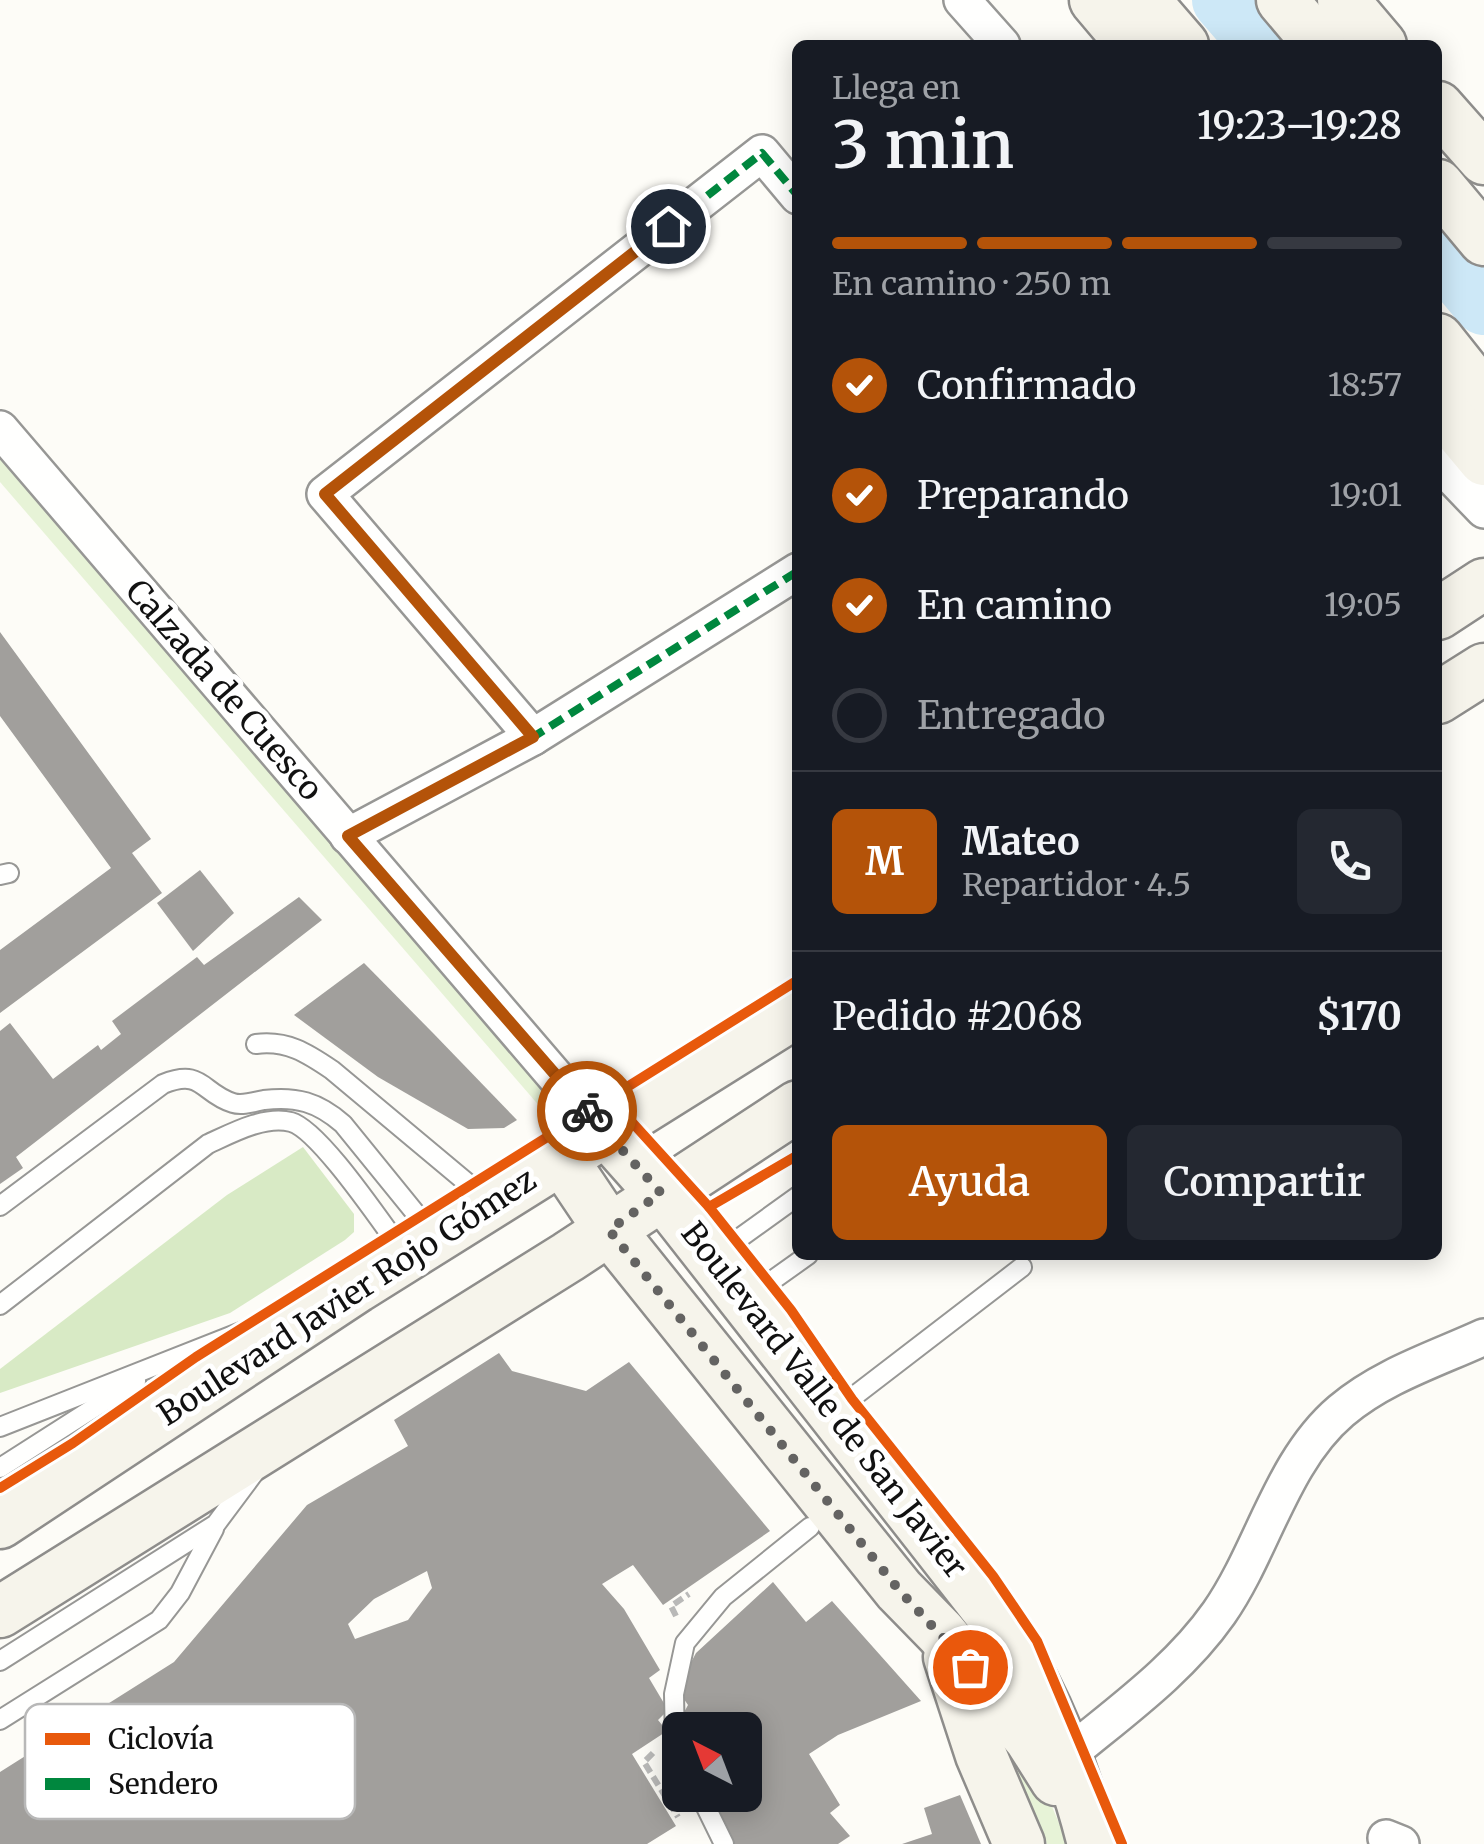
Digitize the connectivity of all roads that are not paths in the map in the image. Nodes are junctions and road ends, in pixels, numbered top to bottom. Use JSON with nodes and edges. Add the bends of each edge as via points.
{"nodes":[{"id":1,"x":962,"y":0,"type":"edge"},
{"id":2,"x":1095,"y":0,"type":"edge"},
{"id":3,"x":1144,"y":0,"type":"edge"},
{"id":4,"x":1282,"y":0,"type":"edge"},
{"id":5,"x":1342,"y":0,"type":"edge"},
{"id":6,"x":998,"y":40,"type":"edge"},
{"id":7,"x":1129,"y":40,"type":"edge"},
{"id":8,"x":1179,"y":40,"type":"edge"},
{"id":9,"x":1316,"y":40,"type":"edge"},
{"id":10,"x":1378,"y":40,"type":"edge"},
{"id":11,"x":1442,"y":112,"type":"edge"},
{"id":12,"x":1484,"y":159,"type":"edge"},
{"id":13,"x":792,"y":189,"type":"edge"},
{"id":14,"x":1442,"y":190,"type":"edge"},
{"id":15,"x":1484,"y":240,"type":"edge"},
{"id":16,"x":1442,"y":345,"type":"edge"},
{"id":17,"x":1484,"y":396,"type":"edge"},
{"id":18,"x":1442,"y":409,"type":"edge"},
{"id":19,"x":0,"y":429,"type":"edge"},
{"id":20,"x":1484,"y":460,"type":"edge"},
{"id":21,"x":1442,"y":466,"type":"edge"},
{"id":22,"x":1484,"y":510,"type":"edge"},
{"id":23,"x":792,"y":575,"type":"edge"},
{"id":24,"x":1484,"y":584,"type":"edge"},
{"id":25,"x":1442,"y":611,"type":"edge"},
{"id":26,"x":1484,"y":668,"type":"edge"},
{"id":27,"x":1442,"y":695,"type":"edge"},
{"id":28,"x":533,"y":737,"type":"junction"},
{"id":29,"x":348,"y":836,"type":"junction"},
{"id":30,"x":792,"y":1016,"type":"edge"},
{"id":31,"x":256,"y":1044,"type":"dead end"},
{"id":32,"x":792,"y":1110,"type":"edge"},
{"id":33,"x":572,"y":1152,"type":"junction"},
{"id":34,"x":792,"y":1200,"type":"edge"},
{"id":35,"x":491,"y":1203,"type":"junction"},
{"id":36,"x":0,"y":1206,"type":"edge"},
{"id":37,"x":621,"y":1221,"type":"junction"},
{"id":38,"x":420,"y":1247,"type":"junction"},
{"id":39,"x":712,"y":1258,"type":"junction"},
{"id":40,"x":801,"y":1260,"type":"edge"},
{"id":41,"x":1022,"y":1266,"type":"dead end"},
{"id":42,"x":358,"y":1286,"type":"junction"},
{"id":43,"x":745,"y":1300,"type":"junction"},
{"id":44,"x":0,"y":1305,"type":"edge"},
{"id":45,"x":1484,"y":1337,"type":"edge"},
{"id":46,"x":170,"y":1359,"type":"junction"},
{"id":47,"x":832,"y":1412,"type":"junction"},
{"id":48,"x":0,"y":1427,"type":"edge"},
{"id":49,"x":281,"y":1437,"type":"junction"},
{"id":50,"x":0,"y":1468,"type":"edge"},
{"id":51,"x":0,"y":1523,"type":"edge"},
{"id":52,"x":216,"y":1524,"type":"junction"},
{"id":53,"x":810,"y":1527,"type":"junction"},
{"id":54,"x":0,"y":1612,"type":"edge"},
{"id":55,"x":941,"y":1633,"type":"junction"},
{"id":56,"x":0,"y":1661,"type":"edge"},
{"id":57,"x":25,"y":1704,"type":"edge"},
{"id":58,"x":25,"y":1704,"type":"edge"},
{"id":59,"x":674,"y":1712,"type":"edge"},
{"id":60,"x":0,"y":1720,"type":"edge"},
{"id":61,"x":981,"y":1755,"type":"junction"},
{"id":62,"x":1068,"y":1755,"type":"junction"},
{"id":63,"x":708,"y":1812,"type":"edge"},
{"id":64,"x":723,"y":1844,"type":"edge"},
{"id":65,"x":1019,"y":1844,"type":"edge"},
{"id":66,"x":1089,"y":1844,"type":"edge"}],
"edges":[{"from":1,"to":6,"type":"street"},
{"from":2,"to":7,"type":"main road"},
{"from":3,"to":8,"type":"main road"},
{"from":4,"to":9,"type":"main road"},
{"from":5,"to":10,"type":"main road"},
{"from":11,"to":12,"type":"main road"},
{"from":13,"to":28,"type":"street","via":[[762,153],[325,494]]},
{"from":14,"to":15,"type":"main road"},
{"from":16,"to":17,"type":"main road"},
{"from":18,"to":20,"type":"main road"},
{"from":19,"to":29,"type":"street","name":"Calzada de Cuesco"},
{"from":21,"to":22,"type":"street"},
{"from":23,"to":28,"type":"street"},
{"from":24,"to":25,"type":"main road"},
{"from":26,"to":27,"type":"main road"},
{"from":28,"to":29,"type":"street"},
{"from":29,"to":33,"type":"street","name":"Calzada de Cuesco","via":[[560,1082]]},
{"from":30,"to":33,"type":"main road","name":"Boulevard Javier Rojo Gómez"},
{"from":31,"to":35,"type":"lane","via":[[278,1041],[306,1052]]},
{"from":32,"to":37,"type":"main road"},
{"from":33,"to":35,"type":"main road","name":"Boulevard Javier Rojo Gómez"},
{"from":33,"to":37,"type":"main road","name":"Boulevard Valle de San Javier"},
{"from":34,"to":39,"type":"lane"},
{"from":35,"to":38,"type":"main road","name":"Boulevard Javier Rojo Gómez"},
{"from":36,"to":38,"type":"lane","via":[[181,1077],[202,1082],[232,1103],[302,1099],[326,1109]]},
{"from":37,"to":39,"type":"main road","name":"Boulevard Valle de San Javier"},
{"from":37,"to":49,"type":"main road"},
{"from":37,"to":53,"type":"main road","name":"Boulevard Valle de San Javier"},
{"from":37,"to":55,"type":"main road","name":"Boulevard Valle de San Javier","via":[[899,1590]]},
{"from":38,"to":42,"type":"main road","name":"Boulevard Javier Rojo Gómez"},
{"from":38,"to":44,"type":"lane","via":[[320,1144],[291,1122],[267,1123],[208,1144]]},
{"from":39,"to":43,"type":"main road","name":"Boulevard Valle de San Javier"},
{"from":40,"to":43,"type":"lane"},
{"from":41,"to":47,"type":"lane"},
{"from":42,"to":46,"type":"lane"},
{"from":42,"to":51,"type":"main road","name":"Boulevard Javier Rojo Gómez"},
{"from":43,"to":47,"type":"main road","name":"Boulevard Valle de San Javier"},
{"from":45,"to":62,"type":"street","via":[[1374,1386],[1338,1413],[1304,1454],[1221,1610],[1198,1640]]},
{"from":46,"to":48,"type":"lane"},
{"from":46,"to":50,"type":"lane"},
{"from":47,"to":62,"type":"main road","name":"Boulevard Valle de San Javier","via":[[1004,1631]]},
{"from":49,"to":52,"type":"lane"},
{"from":49,"to":54,"type":"main road"},
{"from":52,"to":56,"type":"lane"},
{"from":52,"to":58,"type":"lane","via":[[159,1620]]},
{"from":53,"to":59,"type":"lane","via":[[723,1596],[685,1644]]},
{"from":53,"to":61,"type":"main road","name":"Boulevard Valle de San Javier","via":[[919,1658]]},
{"from":55,"to":61,"type":"main road","name":"Boulevard Valle de San Javier"},
{"from":55,"to":66,"type":"main road","name":"Boulevard Valle de San Javier","via":[[1030,1739]]},
{"from":57,"to":60,"type":"lane"},
{"from":61,"to":65,"type":"main road","name":"Boulevard Valle de San Javier"},
{"from":62,"to":66,"type":"main road","name":"Boulevard Valle de San Javier"},
{"from":63,"to":64,"type":"lane"}]}
